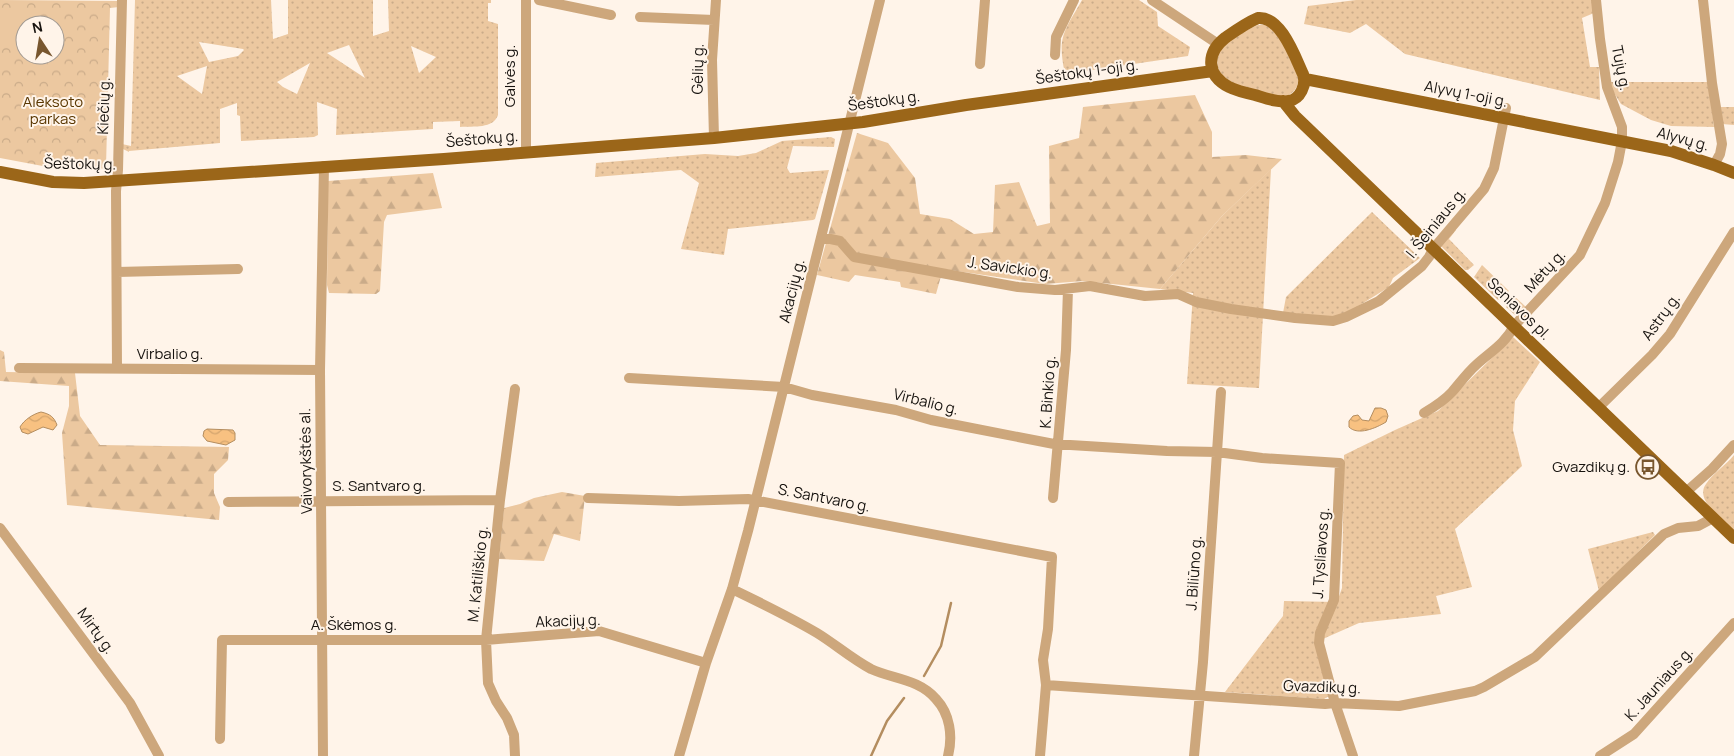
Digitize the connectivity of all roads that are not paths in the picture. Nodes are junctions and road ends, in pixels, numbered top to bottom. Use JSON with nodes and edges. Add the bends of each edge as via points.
{"nodes":[{"id":1,"x":122,"y":0,"type":"edge"},
{"id":2,"x":526,"y":0,"type":"edge"},
{"id":3,"x":538,"y":0,"type":"edge"},
{"id":4,"x":716,"y":0,"type":"edge"},
{"id":5,"x":880,"y":0,"type":"edge"},
{"id":6,"x":985,"y":0,"type":"edge"},
{"id":7,"x":1074,"y":0,"type":"edge"},
{"id":8,"x":1152,"y":0,"type":"edge"},
{"id":9,"x":1596,"y":0,"type":"edge"},
{"id":10,"x":1703,"y":0,"type":"edge"},
{"id":11,"x":611,"y":15,"type":"dead end"},
{"id":12,"x":640,"y":17,"type":"dead end"},
{"id":13,"x":714,"y":20,"type":"junction"},
{"id":14,"x":1218,"y":44,"type":"junction"},
{"id":15,"x":1055,"y":55,"type":"dead end"},
{"id":16,"x":980,"y":64,"type":"dead end"},
{"id":17,"x":1213,"y":71,"type":"junction"},
{"id":18,"x":1305,"y":79,"type":"junction"},
{"id":19,"x":1283,"y":101,"type":"junction"},
{"id":20,"x":966,"y":104,"type":"joint"},
{"id":21,"x":1505,"y":113,"type":"junction"},
{"id":22,"x":850,"y":123,"type":"junction"},
{"id":23,"x":714,"y":138,"type":"junction"},
{"id":24,"x":1622,"y":141,"type":"junction"},
{"id":25,"x":526,"y":152,"type":"junction"},
{"id":26,"x":1714,"y":164,"type":"junction"},
{"id":27,"x":324,"y":166,"type":"junction"},
{"id":28,"x":0,"y":172,"type":"edge"},
{"id":29,"x":1734,"y":173,"type":"edge"},
{"id":30,"x":117,"y":181,"type":"junction"},
{"id":31,"x":1734,"y":232,"type":"edge"},
{"id":32,"x":821,"y":237,"type":"junction"},
{"id":33,"x":1433,"y":249,"type":"junction"},
{"id":34,"x":238,"y":269,"type":"dead end"},
{"id":35,"x":116,"y":272,"type":"junction"},
{"id":36,"x":1068,"y":289,"type":"junction"},
{"id":37,"x":1231,"y":309,"type":"joint"},
{"id":38,"x":1514,"y":326,"type":"junction"},
{"id":39,"x":20,"y":368,"type":"dead end"},
{"id":40,"x":116,"y":369,"type":"junction"},
{"id":41,"x":320,"y":370,"type":"junction"},
{"id":42,"x":629,"y":378,"type":"dead end"},
{"id":43,"x":784,"y":387,"type":"junction"},
{"id":44,"x":515,"y":389,"type":"dead end"},
{"id":45,"x":1221,"y":392,"type":"dead end"},
{"id":46,"x":1598,"y":408,"type":"junction"},
{"id":47,"x":1424,"y":413,"type":"dead end"},
{"id":48,"x":1059,"y":444,"type":"junction"},
{"id":49,"x":1734,"y":445,"type":"edge"},
{"id":50,"x":1217,"y":452,"type":"junction"},
{"id":51,"x":1686,"y":492,"type":"junction"},
{"id":52,"x":588,"y":498,"type":"dead end"},
{"id":53,"x":1053,"y":498,"type":"dead end"},
{"id":54,"x":500,"y":500,"type":"junction"},
{"id":55,"x":756,"y":500,"type":"junction"},
{"id":56,"x":228,"y":502,"type":"dead end"},
{"id":57,"x":322,"y":502,"type":"junction"},
{"id":58,"x":1713,"y":518,"type":"junction"},
{"id":59,"x":0,"y":528,"type":"edge"},
{"id":60,"x":1734,"y":538,"type":"edge"},
{"id":61,"x":732,"y":589,"type":"junction"},
{"id":62,"x":1734,"y":623,"type":"edge"},
{"id":63,"x":322,"y":640,"type":"junction"},
{"id":64,"x":486,"y":640,"type":"junction"},
{"id":65,"x":706,"y":663,"type":"junction"},
{"id":66,"x":1046,"y":685,"type":"junction"},
{"id":67,"x":1200,"y":696,"type":"junction"},
{"id":68,"x":1335,"y":703,"type":"junction"},
{"id":69,"x":220,"y":739,"type":"dead end"},
{"id":70,"x":159,"y":756,"type":"edge"},
{"id":71,"x":323,"y":756,"type":"edge"},
{"id":72,"x":515,"y":756,"type":"edge"},
{"id":73,"x":679,"y":756,"type":"edge"},
{"id":74,"x":948,"y":756,"type":"edge"},
{"id":75,"x":1040,"y":756,"type":"edge"},
{"id":76,"x":1194,"y":756,"type":"edge"},
{"id":77,"x":1353,"y":756,"type":"edge"},
{"id":78,"x":1600,"y":756,"type":"edge"}],
"edges":[{"from":1,"to":30,"type":"street","name":"Kiečių g."},
{"from":2,"to":25,"type":"street","name":"Galvės g."},
{"from":3,"to":11,"type":"street"},
{"from":4,"to":13,"type":"street","name":"Gėlių g."},
{"from":5,"to":22,"type":"street","name":"Akacijų g."},
{"from":6,"to":16,"type":"street"},
{"from":7,"to":15,"type":"street","via":[[1056,37]]},
{"from":8,"to":14,"type":"street"},
{"from":9,"to":24,"type":"street","name":"Tujų g.","via":[[1607,87],[1622,127]]},
{"from":10,"to":26,"type":"street","via":[[1722,144]]},
{"from":12,"to":13,"type":"street"},
{"from":13,"to":23,"type":"street","name":"Gėlių g."},
{"from":14,"to":17,"type":"main road","via":[[1211,61]]},
{"from":14,"to":18,"type":"main road","via":[[1253,20],[1268,19],[1281,31]]},
{"from":17,"to":19,"type":"main road","via":[[1228,86]]},
{"from":17,"to":20,"type":"main road","name":"Šeštokų 1-oji g."},
{"from":18,"to":19,"type":"main road","via":[[1297,96]]},
{"from":18,"to":21,"type":"main road","name":"Alyvų 1-oji g."},
{"from":19,"to":33,"type":"main road","name":"Seniavos pl."},
{"from":20,"to":22,"type":"main road","name":"Šeštokų g."},
{"from":21,"to":24,"type":"main road","name":"Alyvų 1-oji g."},
{"from":21,"to":33,"type":"street","name":"I. Šeiniaus g.","via":[[1494,168],[1484,189]]},
{"from":22,"to":23,"type":"main road","name":"Šeštokų g."},
{"from":22,"to":32,"type":"street","name":"Akacijų g."},
{"from":23,"to":25,"type":"main road","name":"Šeštokų g."},
{"from":24,"to":26,"type":"main road","name":"Alyvų g."},
{"from":24,"to":38,"type":"street","name":"Mėtų g.","via":[[1605,203],[1580,256]]},
{"from":25,"to":27,"type":"main road","name":"Šeštokų g."},
{"from":26,"to":29,"type":"main road","name":"Alyvų g."},
{"from":27,"to":30,"type":"main road","name":"Šeštokų g."},
{"from":27,"to":41,"type":"street","name":"Vaivorykštės al."},
{"from":28,"to":30,"type":"main road","name":"Šeštokų g.","via":[[53,182]]},
{"from":30,"to":35,"type":"street","name":"Kiečių g."},
{"from":31,"to":46,"type":"street","name":"Astrų g.","via":[[1670,334]]},
{"from":32,"to":36,"type":"street","name":"J. Savickio g.","via":[[840,241],[854,257],[1018,287]]},
{"from":32,"to":43,"type":"street","name":"Akacijų g."},
{"from":33,"to":37,"type":"street","name":"I. Šeiniaus g.","via":[[1422,266],[1379,301],[1346,317],[1323,321]]},
{"from":33,"to":38,"type":"main road","name":"Seniavos pl."},
{"from":34,"to":35,"type":"street"},
{"from":35,"to":40,"type":"street","name":"Kiečių g."},
{"from":36,"to":37,"type":"street","name":"J. Savickio g.","via":[[1090,286],[1145,296],[1178,294],[1196,302]]},
{"from":36,"to":48,"type":"street","name":"K. Binkio g."},
{"from":38,"to":46,"type":"main road","name":"Seniavos pl."},
{"from":38,"to":47,"type":"street","name":"Mėtų g.","via":[[1501,345],[1475,366],[1438,405]]},
{"from":39,"to":40,"type":"street","name":"Virbalio g."},
{"from":40,"to":41,"type":"street","name":"Virbalio g."},
{"from":41,"to":57,"type":"street","name":"Vaivorykštės al."},
{"from":42,"to":43,"type":"street","name":"Virbalio g."},
{"from":43,"to":48,"type":"street","name":"Virbalio g."},
{"from":43,"to":55,"type":"street","name":"Akacijų g."},
{"from":44,"to":54,"type":"street","name":"M. Katiliškio g."},
{"from":45,"to":50,"type":"street","name":"J. Biliūno g."},
{"from":46,"to":51,"type":"main road","name":"Seniavos pl."},
{"from":48,"to":50,"type":"street","name":"Virbalio g."},
{"from":48,"to":53,"type":"street","name":"K. Binkio g."},
{"from":49,"to":51,"type":"street"},
{"from":50,"to":67,"type":"street","name":"J. Biliūno g."},
{"from":50,"to":68,"type":"street","name":"J. Tysliavos g.","via":[[1340,463],[1334,600],[1319,642]]},
{"from":51,"to":58,"type":"main road","name":"Seniavos pl."},
{"from":52,"to":55,"type":"street","name":"S. Santvaro g."},
{"from":54,"to":57,"type":"street","name":"S. Santvaro g."},
{"from":54,"to":64,"type":"street","name":"M. Katiliškio g."},
{"from":55,"to":61,"type":"street","name":"Akacijų g."},
{"from":55,"to":66,"type":"street","name":"S. Santvaro g.","via":[[1052,556],[1043,660]]},
{"from":56,"to":57,"type":"street","name":"S. Santvaro g."},
{"from":57,"to":63,"type":"street","name":"Vaivorykštės al."},
{"from":58,"to":60,"type":"main road","name":"Seniavos pl."},
{"from":58,"to":68,"type":"street","name":"Gvazdikų g.","via":[[1698,526],[1678,528],[1664,534],[1535,657],[1484,687],[1399,706]]},
{"from":59,"to":70,"type":"street","name":"Mirtų g.","via":[[130,703]]},
{"from":61,"to":65,"type":"street","name":"Akacijų g."},
{"from":61,"to":74,"type":"street","via":[[786,615],[871,669],[919,685],[936,698],[950,729]]},
{"from":62,"to":78,"type":"street","name":"K. Jauniaus g.","via":[[1634,734]]},
{"from":63,"to":64,"type":"street","name":"A. Škėmos g."},
{"from":63,"to":69,"type":"street","name":"A. Škėmos g.","via":[[222,640]]},
{"from":63,"to":71,"type":"street","name":"Vaivorykštės al."},
{"from":64,"to":65,"type":"street","name":"Akacijų g.","via":[[598,632]]},
{"from":64,"to":72,"type":"street","name":"M. Katiliškio g.","via":[[488,682],[514,735]]},
{"from":65,"to":73,"type":"street","name":"Akacijų g."},
{"from":66,"to":67,"type":"street","name":"Gvazdikų g."},
{"from":66,"to":75,"type":"street"},
{"from":67,"to":68,"type":"street","name":"Gvazdikų g."},
{"from":67,"to":76,"type":"street","name":"J. Biliūno g."},
{"from":68,"to":77,"type":"street","name":"J. Tysliavos g."}]}
